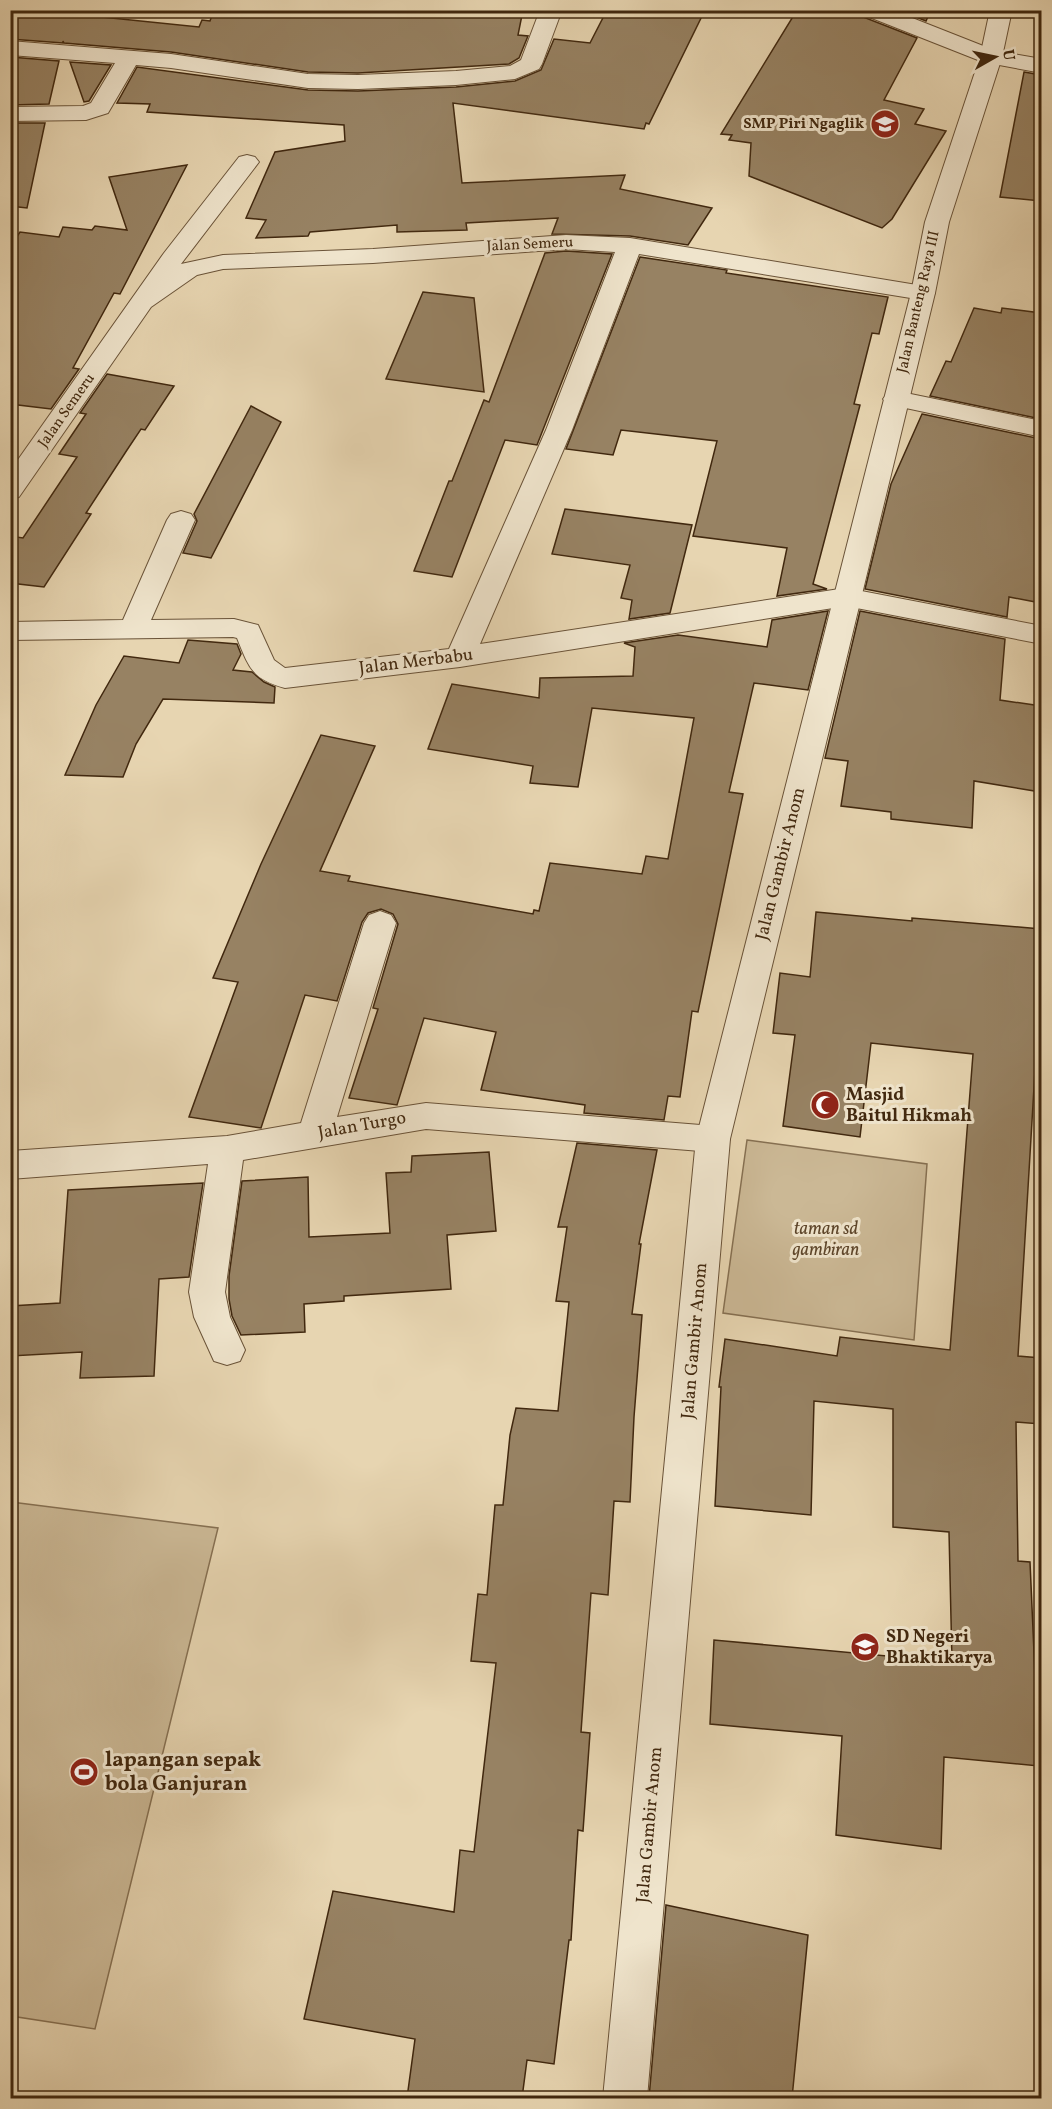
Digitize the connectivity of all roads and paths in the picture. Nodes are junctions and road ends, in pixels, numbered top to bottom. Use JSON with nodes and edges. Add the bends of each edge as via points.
{"nodes":[{"id":1,"x":551,"y":10,"type":"edge"},
{"id":2,"x":872,"y":10,"type":"edge"},
{"id":3,"x":1001,"y":10,"type":"edge"},
{"id":4,"x":10,"y":48,"type":"edge"},
{"id":5,"x":991,"y":57,"type":"junction"},
{"id":6,"x":129,"y":58,"type":"junction"},
{"id":7,"x":1041,"y":66,"type":"edge"},
{"id":8,"x":10,"y":114,"type":"edge"},
{"id":9,"x":247,"y":162,"type":"dead end"},
{"id":10,"x":630,"y":244,"type":"junction"},
{"id":11,"x":925,"y":284,"type":"junction"},
{"id":12,"x":144,"y":301,"type":"junction"},
{"id":13,"x":896,"y":399,"type":"junction"},
{"id":14,"x":1041,"y":429,"type":"edge"},
{"id":15,"x":10,"y":491,"type":"edge"},
{"id":16,"x":181,"y":520,"type":"dead end"},
{"id":17,"x":846,"y":597,"type":"junction"},
{"id":18,"x":133,"y":629,"type":"junction"},
{"id":19,"x":10,"y":631,"type":"edge"},
{"id":20,"x":1041,"y":635,"type":"edge"},
{"id":21,"x":460,"y":657,"type":"junction"},
{"id":22,"x":380,"y":923,"type":"dead end"},
{"id":23,"x":315,"y":1134,"type":"junction"},
{"id":24,"x":713,"y":1139,"type":"junction"},
{"id":25,"x":227,"y":1149,"type":"junction"},
{"id":26,"x":10,"y":1165,"type":"edge"},
{"id":27,"x":227,"y":1350,"type":"dead end"},
{"id":28,"x":625,"y":2098,"type":"edge"}],
"edges":[{"from":1,"to":6,"type":"street","via":[[531,64],[515,72],[456,78],[308,81]]},
{"from":2,"to":5,"type":"street"},
{"from":3,"to":5,"type":"street","name":"Jalan Banteng Raya III"},
{"from":4,"to":6,"type":"street"},
{"from":5,"to":7,"type":"street"},
{"from":5,"to":11,"type":"street","name":"Jalan Banteng Raya III","via":[[937,222]]},
{"from":6,"to":8,"type":"street","via":[[100,108],[94,111]]},
{"from":9,"to":12,"type":"street","name":"Jalan Semeru"},
{"from":10,"to":11,"type":"street","name":"Jalan Semeru","via":[[790,273]]},
{"from":10,"to":12,"type":"street","name":"Jalan Semeru","via":[[566,242],[223,262],[189,270]]},
{"from":10,"to":21,"type":"street","via":[[559,430]]},
{"from":11,"to":13,"type":"street","name":"Jalan Banteng Raya III"},
{"from":12,"to":15,"type":"street","name":"Jalan Semeru"},
{"from":13,"to":14,"type":"street"},
{"from":13,"to":17,"type":"street","name":"Jalan Banteng Raya III"},
{"from":16,"to":18,"type":"street"},
{"from":17,"to":20,"type":"street","name":"Jalan Merbabu"},
{"from":17,"to":21,"type":"street","name":"Jalan Merbabu"},
{"from":17,"to":24,"type":"street","name":"Jalan Gambir Anom"},
{"from":18,"to":19,"type":"street","name":"Jalan Merbabu"},
{"from":18,"to":21,"type":"street","name":"Jalan Merbabu","via":[[242,630],[248,632],[263,667],[274,676],[285,678]]},
{"from":22,"to":23,"type":"street"},
{"from":23,"to":24,"type":"street","name":"Jalan Turgo","via":[[426,1116]]},
{"from":23,"to":25,"type":"street","name":"Jalan Turgo"},
{"from":24,"to":28,"type":"street","name":"Jalan Gambir Anom"},
{"from":25,"to":26,"type":"street","name":"Jalan Turgo"},
{"from":25,"to":27,"type":"street","via":[[207,1292],[212,1317]]}]}
